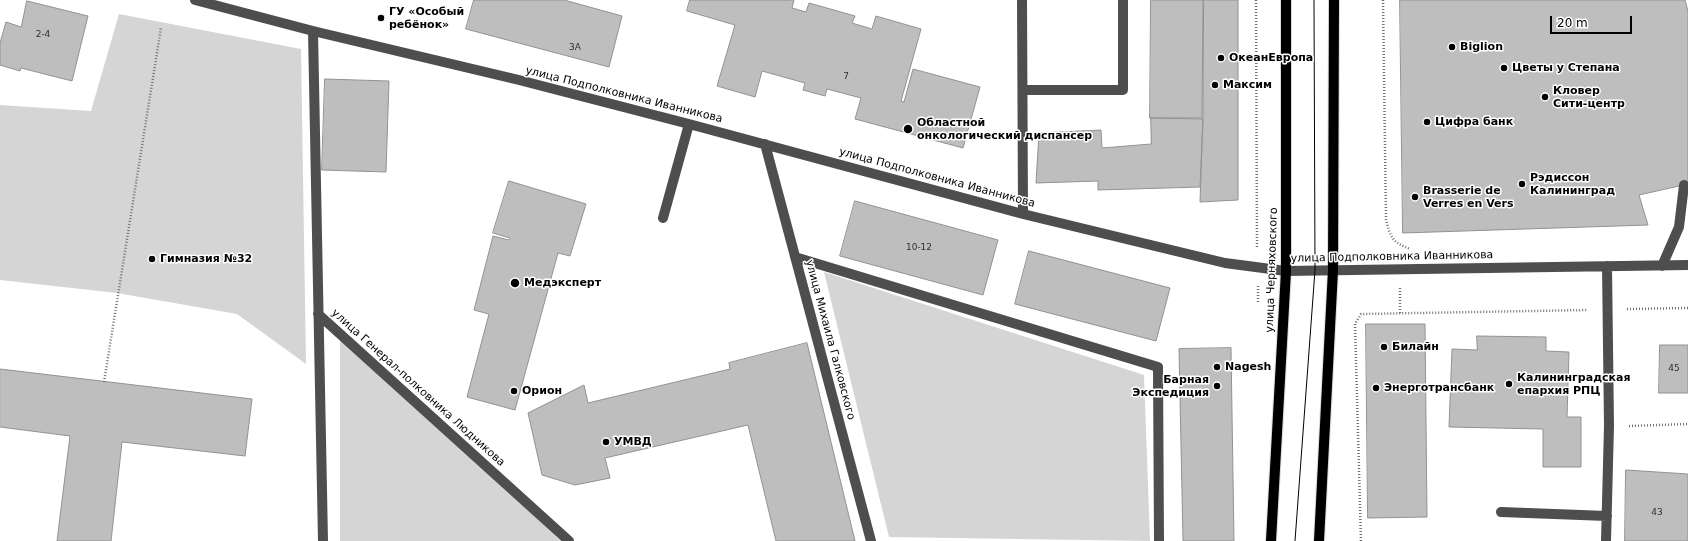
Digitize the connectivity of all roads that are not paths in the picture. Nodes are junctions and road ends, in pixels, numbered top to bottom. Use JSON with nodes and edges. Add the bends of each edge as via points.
{"nodes":[{"id":1,"x":195,"y":0,"type":"edge"},
{"id":2,"x":1022,"y":0,"type":"edge"},
{"id":3,"x":1123,"y":0,"type":"edge"},
{"id":4,"x":1286,"y":0,"type":"edge"},
{"id":5,"x":1334,"y":0,"type":"edge"},
{"id":6,"x":314,"y":32,"type":"junction"},
{"id":7,"x":1023,"y":90,"type":"junction"},
{"id":8,"x":689,"y":124,"type":"junction"},
{"id":9,"x":766,"y":144,"type":"junction"},
{"id":10,"x":1684,"y":185,"type":"dead end"},
{"id":11,"x":1023,"y":214,"type":"junction"},
{"id":12,"x":663,"y":218,"type":"dead end"},
{"id":13,"x":795,"y":257,"type":"junction"},
{"id":14,"x":1607,"y":266,"type":"junction"},
{"id":15,"x":1662,"y":266,"type":"junction"},
{"id":16,"x":1688,"y":266,"type":"edge"},
{"id":17,"x":1333,"y":270,"type":"junction"},
{"id":18,"x":1286,"y":271,"type":"junction"},
{"id":19,"x":318,"y":314,"type":"junction"},
{"id":20,"x":1502,"y":512,"type":"dead end"},
{"id":21,"x":1607,"y":516,"type":"junction"},
{"id":22,"x":323,"y":541,"type":"edge"},
{"id":23,"x":569,"y":541,"type":"edge"},
{"id":24,"x":871,"y":541,"type":"edge"},
{"id":25,"x":1160,"y":541,"type":"edge"},
{"id":26,"x":1271,"y":541,"type":"edge"},
{"id":27,"x":1319,"y":541,"type":"edge"},
{"id":28,"x":1606,"y":541,"type":"edge"}],
"edges":[{"from":1,"to":6,"type":"street","name":"улица Подполковника Иванникова"},
{"from":2,"to":7,"type":"street"},
{"from":3,"to":7,"type":"street","via":[[1123,90]]},
{"from":4,"to":18,"type":"main road","name":"улица Черняховского"},
{"from":5,"to":17,"type":"main road"},
{"from":6,"to":8,"type":"street","name":"улица Подполковника Иванникова","via":[[519,80]]},
{"from":6,"to":19,"type":"street","name":"улица Генерал-полковника Людникова"},
{"from":7,"to":11,"type":"street"},
{"from":8,"to":9,"type":"street","name":"улица Подполковника Иванникова"},
{"from":8,"to":12,"type":"street"},
{"from":9,"to":11,"type":"street","name":"улица Подполковника Иванникова"},
{"from":9,"to":13,"type":"street","name":"улица Михаила Галковского"},
{"from":10,"to":15,"type":"street","via":[[1679,227]]},
{"from":11,"to":18,"type":"street","name":"улица Подполковника Иванникова","via":[[1225,262]]},
{"from":13,"to":24,"type":"street","name":"улица Михаила Галковского"},
{"from":13,"to":25,"type":"street","via":[[1158,367]]},
{"from":14,"to":15,"type":"street","name":"улица Подполковника Иванникова"},
{"from":14,"to":17,"type":"street","name":"улица Подполковника Иванникова"},
{"from":14,"to":21,"type":"street"},
{"from":15,"to":16,"type":"street","name":"улица Подполковника Иванникова"},
{"from":17,"to":18,"type":"street","name":"улица Подполковника Иванникова"},
{"from":17,"to":27,"type":"main road"},
{"from":18,"to":26,"type":"main road","name":"улица Черняховского"},
{"from":19,"to":22,"type":"street"},
{"from":19,"to":23,"type":"street","name":"улица Генерал-полковника Людникова"},
{"from":20,"to":21,"type":"street"},
{"from":21,"to":28,"type":"street"}]}
